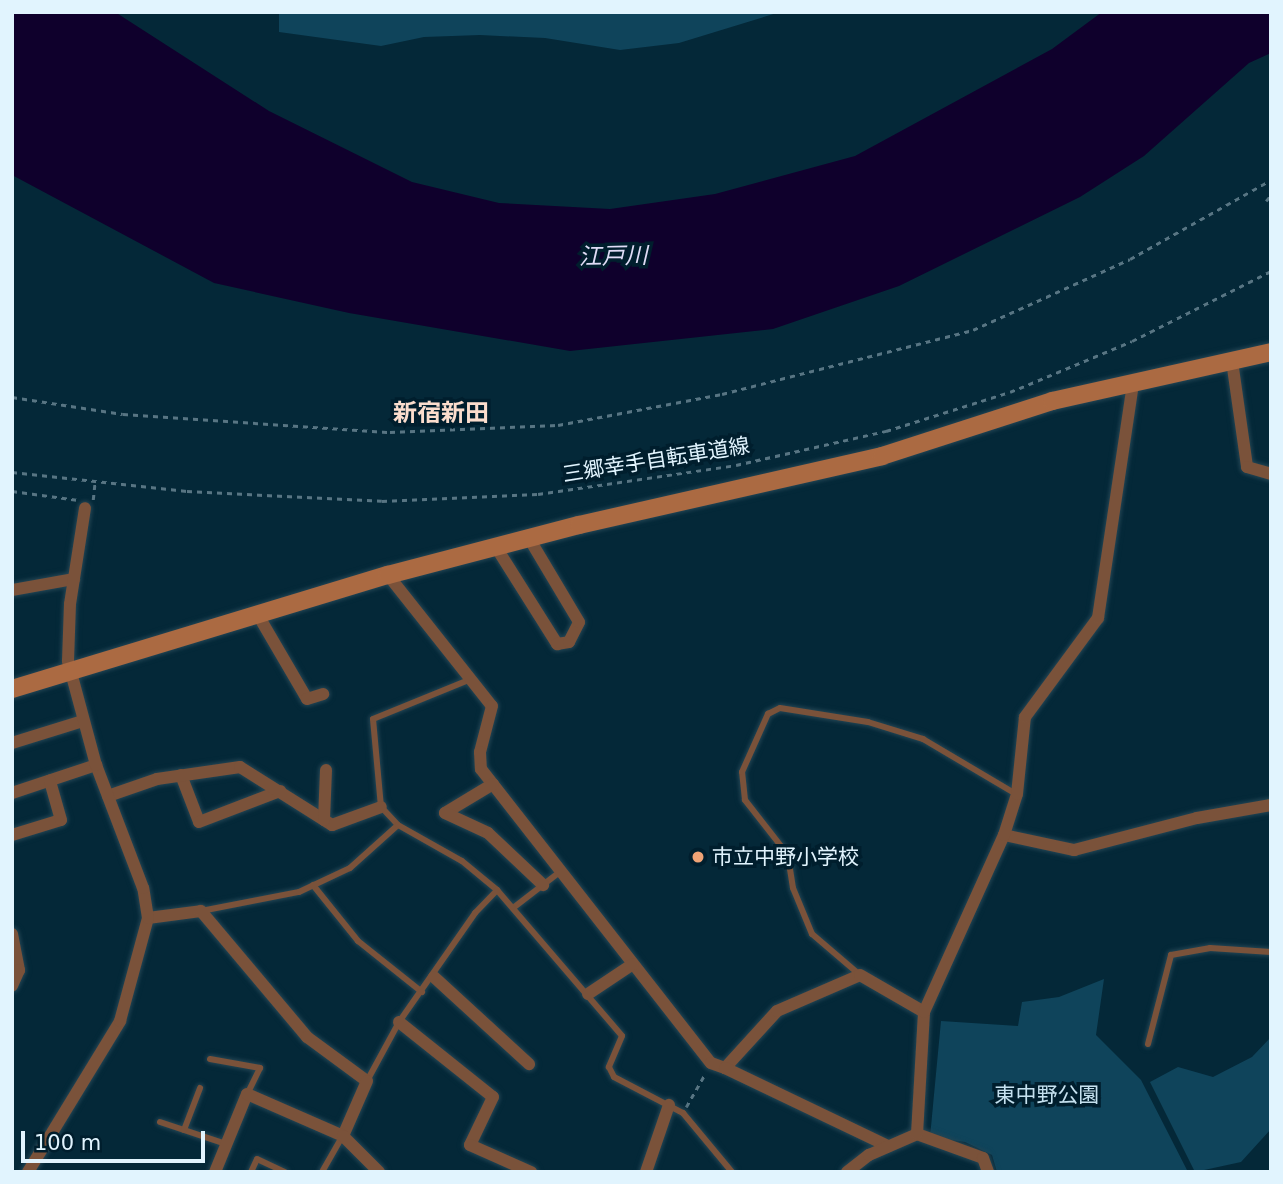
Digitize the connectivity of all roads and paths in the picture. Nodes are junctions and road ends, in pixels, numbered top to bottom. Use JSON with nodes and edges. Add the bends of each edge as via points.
{"nodes":[{"id":1,"x":1271,"y":180,"type":"edge"},
{"id":2,"x":1271,"y":195,"type":"edge"},
{"id":3,"x":1266,"y":201,"type":"dead end"},
{"id":4,"x":1271,"y":271,"type":"edge"},
{"id":5,"x":1271,"y":352,"type":"edge"},
{"id":6,"x":1232,"y":361,"type":"junction"},
{"id":7,"x":1133,"y":383,"type":"junction"},
{"id":8,"x":12,"y":397,"type":"edge"},
{"id":9,"x":12,"y":472,"type":"edge"},
{"id":10,"x":1271,"y":474,"type":"edge"},
{"id":11,"x":95,"y":482,"type":"junction"},
{"id":12,"x":12,"y":491,"type":"edge"},
{"id":13,"x":88,"y":505,"type":"junction"},
{"id":14,"x":529,"y":538,"type":"junction"},
{"id":15,"x":496,"y":547,"type":"junction"},
{"id":16,"x":388,"y":575,"type":"junction"},
{"id":17,"x":74,"y":579,"type":"junction"},
{"id":18,"x":12,"y":590,"type":"edge"},
{"id":19,"x":258,"y":615,"type":"junction"},
{"id":20,"x":71,"y":670,"type":"junction"},
{"id":21,"x":472,"y":679,"type":"junction"},
{"id":22,"x":12,"y":689,"type":"edge"},
{"id":23,"x":323,"y":694,"type":"dead end"},
{"id":24,"x":83,"y":721,"type":"junction"},
{"id":25,"x":12,"y":743,"type":"edge"},
{"id":26,"x":96,"y":765,"type":"junction"},
{"id":27,"x":326,"y":770,"type":"dead end"},
{"id":28,"x":181,"y":775,"type":"junction"},
{"id":29,"x":50,"y":781,"type":"junction"},
{"id":30,"x":493,"y":784,"type":"junction"},
{"id":31,"x":280,"y":791,"type":"junction"},
{"id":32,"x":12,"y":793,"type":"edge"},
{"id":33,"x":1017,"y":794,"type":"junction"},
{"id":34,"x":108,"y":796,"type":"junction"},
{"id":35,"x":1271,"y":805,"type":"edge"},
{"id":36,"x":381,"y":807,"type":"junction"},
{"id":37,"x":324,"y":820,"type":"junction"},
{"id":38,"x":398,"y":825,"type":"junction"},
{"id":39,"x":12,"y":835,"type":"edge"},
{"id":40,"x":1004,"y":835,"type":"junction"},
{"id":41,"x":561,"y":871,"type":"junction"},
{"id":42,"x":313,"y":885,"type":"junction"},
{"id":43,"x":543,"y":885,"type":"junction"},
{"id":44,"x":497,"y":890,"type":"junction"},
{"id":45,"x":513,"y":908,"type":"junction"},
{"id":46,"x":201,"y":911,"type":"junction"},
{"id":47,"x":148,"y":918,"type":"junction"},
{"id":48,"x":12,"y":934,"type":"edge"},
{"id":49,"x":1271,"y":951,"type":"edge"},
{"id":50,"x":633,"y":964,"type":"junction"},
{"id":51,"x":860,"y":975,"type":"junction"},
{"id":52,"x":434,"y":977,"type":"junction"},
{"id":53,"x":12,"y":986,"type":"edge"},
{"id":54,"x":422,"y":992,"type":"junction"},
{"id":55,"x":588,"y":994,"type":"junction"},
{"id":56,"x":924,"y":1012,"type":"junction"},
{"id":57,"x":398,"y":1022,"type":"junction"},
{"id":58,"x":1148,"y":1044,"type":"dead end"},
{"id":59,"x":210,"y":1059,"type":"dead end"},
{"id":60,"x":711,"y":1063,"type":"junction"},
{"id":61,"x":529,"y":1064,"type":"dead end"},
{"id":62,"x":725,"y":1068,"type":"junction"},
{"id":63,"x":367,"y":1081,"type":"junction"},
{"id":64,"x":200,"y":1088,"type":"dead end"},
{"id":65,"x":247,"y":1094,"type":"junction"},
{"id":66,"x":669,"y":1105,"type":"junction"},
{"id":67,"x":683,"y":1113,"type":"junction"},
{"id":68,"x":160,"y":1122,"type":"dead end"},
{"id":69,"x":184,"y":1130,"type":"junction"},
{"id":70,"x":917,"y":1134,"type":"junction"},
{"id":71,"x":343,"y":1136,"type":"junction"},
{"id":72,"x":226,"y":1144,"type":"junction"},
{"id":73,"x":888,"y":1146,"type":"junction"},
{"id":74,"x":219,"y":1171,"type":"edge"},
{"id":75,"x":28,"y":1172,"type":"edge"},
{"id":76,"x":251,"y":1172,"type":"edge"},
{"id":77,"x":285,"y":1172,"type":"edge"},
{"id":78,"x":322,"y":1172,"type":"edge"},
{"id":79,"x":379,"y":1172,"type":"edge"},
{"id":80,"x":531,"y":1172,"type":"edge"},
{"id":81,"x":646,"y":1172,"type":"edge"},
{"id":82,"x":732,"y":1172,"type":"edge"},
{"id":83,"x":847,"y":1172,"type":"edge"},
{"id":84,"x":988,"y":1172,"type":"edge"}],
"edges":[{"from":1,"to":8,"type":"path","via":[[1130,259],[973,330],[722,394],[558,425],[390,432],[123,414]]},
{"from":2,"to":3,"type":"path"},
{"from":4,"to":11,"type":"path","name":"三郷幸手自転車道線","via":[[1132,341],[1010,392],[886,431],[736,465],[609,485],[466,499],[295,498]]},
{"from":5,"to":6,"type":"street"},
{"from":6,"to":7,"type":"street"},
{"from":6,"to":10,"type":"street","via":[[1247,467]]},
{"from":7,"to":14,"type":"street","via":[[1052,401],[882,456]]},
{"from":7,"to":33,"type":"street","via":[[1098,618],[1025,717]]},
{"from":9,"to":11,"type":"path","name":"三郷幸手自転車道線"},
{"from":11,"to":13,"type":"path"},
{"from":12,"to":13,"type":"path"},
{"from":13,"to":17,"type":"street"},
{"from":14,"to":15,"type":"street"},
{"from":14,"to":15,"type":"street","via":[[579,622],[569,642],[557,644]]},
{"from":15,"to":16,"type":"street"},
{"from":16,"to":19,"type":"street"},
{"from":16,"to":21,"type":"street"},
{"from":17,"to":18,"type":"street"},
{"from":17,"to":20,"type":"street"},
{"from":19,"to":20,"type":"street"},
{"from":19,"to":23,"type":"street","via":[[307,699]]},
{"from":20,"to":22,"type":"street"},
{"from":20,"to":24,"type":"street"},
{"from":21,"to":30,"type":"street","via":[[492,706],[480,752],[481,769]]},
{"from":21,"to":36,"type":"lane","via":[[373,719]]},
{"from":24,"to":25,"type":"street"},
{"from":24,"to":26,"type":"street"},
{"from":26,"to":29,"type":"street"},
{"from":26,"to":34,"type":"street"},
{"from":27,"to":37,"type":"street"},
{"from":28,"to":31,"type":"street","via":[[240,767]]},
{"from":28,"to":31,"type":"street","via":[[199,822]]},
{"from":28,"to":34,"type":"street"},
{"from":29,"to":32,"type":"street"},
{"from":29,"to":39,"type":"street","via":[[61,820]]},
{"from":30,"to":41,"type":"street"},
{"from":30,"to":43,"type":"street","via":[[446,813],[488,833]]},
{"from":31,"to":37,"type":"street"},
{"from":33,"to":40,"type":"street"},
{"from":33,"to":51,"type":"lane","via":[[923,739],[868,722],[780,708],[768,713],[742,772],[746,800],[788,855],[793,888],[812,934]]},
{"from":34,"to":47,"type":"street","via":[[143,888]]},
{"from":35,"to":40,"type":"street","via":[[1197,818],[1074,850]]},
{"from":36,"to":37,"type":"street","via":[[332,825]]},
{"from":36,"to":38,"type":"lane"},
{"from":38,"to":42,"type":"lane","via":[[349,868]]},
{"from":38,"to":44,"type":"lane","via":[[462,861]]},
{"from":40,"to":56,"type":"street"},
{"from":41,"to":43,"type":"lane"},
{"from":41,"to":50,"type":"street"},
{"from":42,"to":46,"type":"lane","via":[[299,892]]},
{"from":42,"to":54,"type":"lane","via":[[358,941]]},
{"from":43,"to":45,"type":"lane"},
{"from":44,"to":45,"type":"lane"},
{"from":44,"to":52,"type":"lane","via":[[475,913]]},
{"from":45,"to":55,"type":"lane"},
{"from":46,"to":47,"type":"street"},
{"from":46,"to":63,"type":"street","via":[[307,1037]]},
{"from":47,"to":75,"type":"street","via":[[120,1021]]},
{"from":48,"to":53,"type":"street","via":[[19,970]]},
{"from":49,"to":58,"type":"lane","via":[[1210,948],[1171,955]]},
{"from":50,"to":55,"type":"street"},
{"from":50,"to":60,"type":"street"},
{"from":51,"to":56,"type":"street"},
{"from":51,"to":62,"type":"street","via":[[777,1011]]},
{"from":52,"to":54,"type":"lane"},
{"from":52,"to":61,"type":"street"},
{"from":54,"to":57,"type":"lane"},
{"from":55,"to":66,"type":"lane","via":[[622,1036],[609,1067],[614,1077]]},
{"from":56,"to":70,"type":"street"},
{"from":57,"to":63,"type":"lane"},
{"from":57,"to":80,"type":"street","via":[[493,1097],[470,1145]]},
{"from":59,"to":65,"type":"lane","via":[[260,1068]]},
{"from":60,"to":62,"type":"street"},
{"from":60,"to":67,"type":"path"},
{"from":62,"to":73,"type":"street"},
{"from":63,"to":71,"type":"street"},
{"from":64,"to":69,"type":"lane"},
{"from":65,"to":71,"type":"street"},
{"from":65,"to":72,"type":"street"},
{"from":66,"to":67,"type":"lane"},
{"from":66,"to":81,"type":"street"},
{"from":67,"to":82,"type":"lane"},
{"from":68,"to":69,"type":"lane"},
{"from":69,"to":72,"type":"lane"},
{"from":70,"to":73,"type":"street"},
{"from":70,"to":84,"type":"street","via":[[982,1158]]},
{"from":71,"to":78,"type":"lane"},
{"from":71,"to":79,"type":"street"},
{"from":72,"to":74,"type":"street"},
{"from":73,"to":83,"type":"street"},
{"from":76,"to":77,"type":"lane","via":[[257,1159]]}]}
